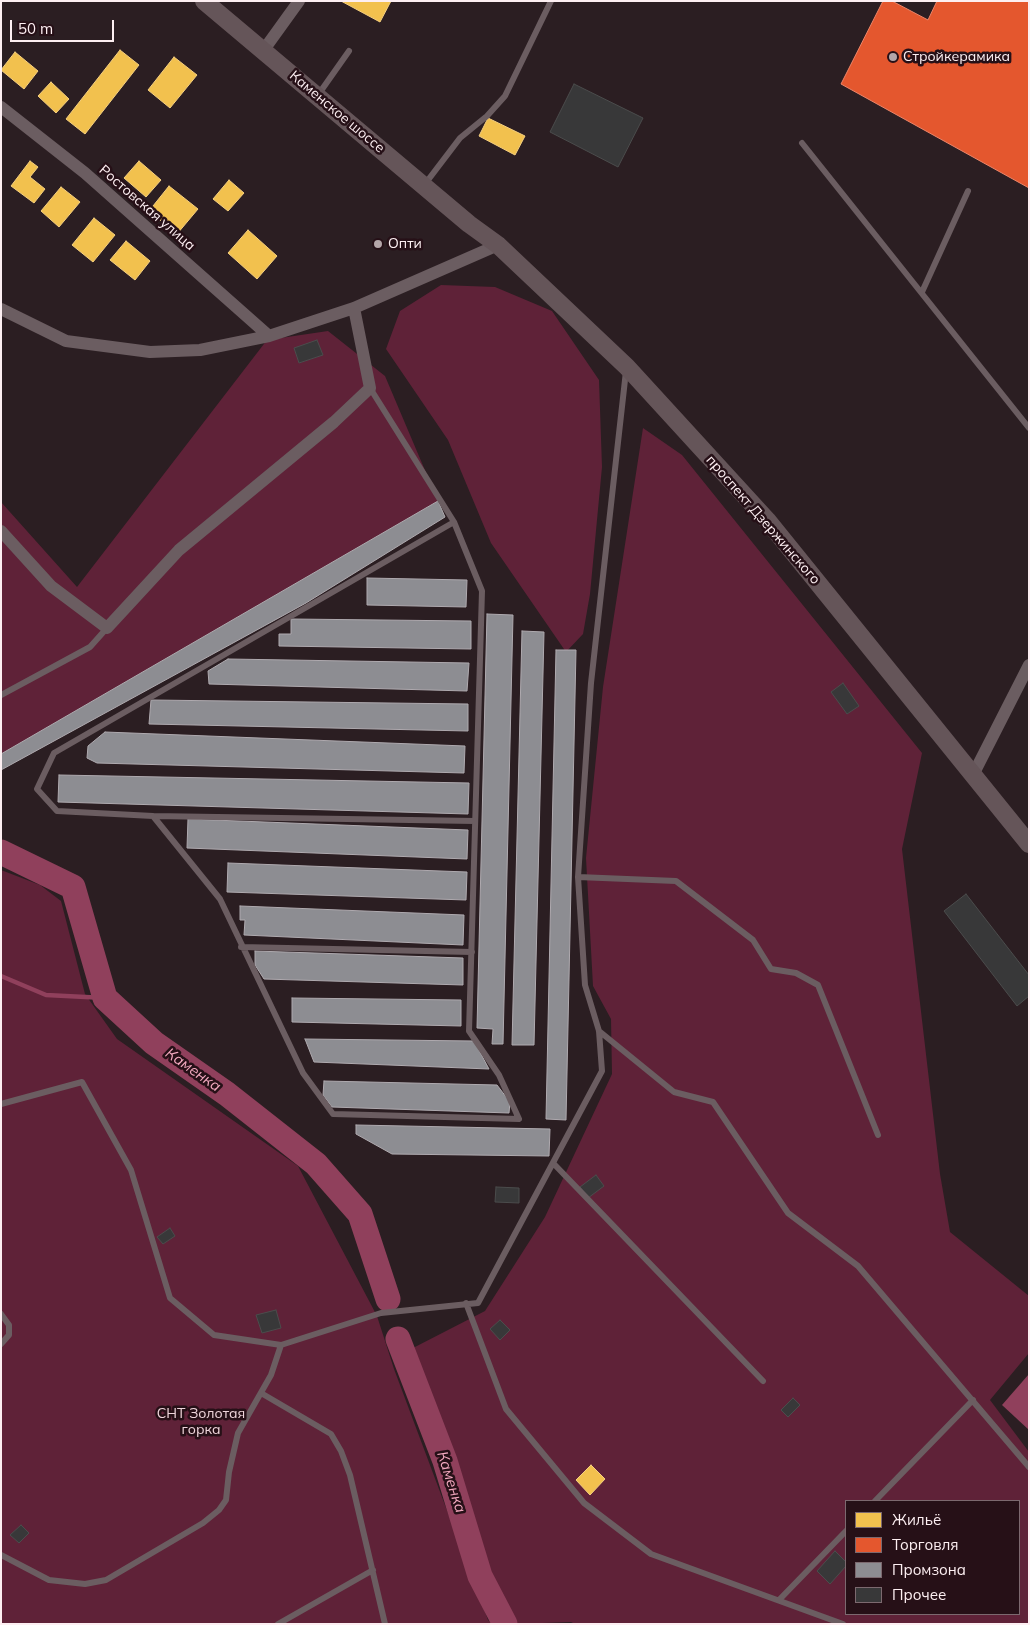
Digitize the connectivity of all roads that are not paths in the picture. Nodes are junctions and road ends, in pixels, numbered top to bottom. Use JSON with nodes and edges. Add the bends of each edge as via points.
{"nodes":[{"id":1,"x":204,"y":1,"type":"edge"},
{"id":2,"x":299,"y":1,"type":"edge"},
{"id":3,"x":551,"y":1,"type":"edge"},
{"id":4,"x":263,"y":51,"type":"junction"},
{"id":5,"x":349,"y":51,"type":"dead end"},
{"id":6,"x":317,"y":96,"type":"junction"},
{"id":7,"x":1,"y":107,"type":"edge"},
{"id":8,"x":802,"y":143,"type":"dead end"},
{"id":9,"x":424,"y":185,"type":"junction"},
{"id":10,"x":968,"y":191,"type":"dead end"},
{"id":11,"x":468,"y":224,"type":"joint"},
{"id":12,"x":498,"y":245,"type":"junction"},
{"id":13,"x":922,"y":292,"type":"junction"},
{"id":14,"x":354,"y":308,"type":"junction"},
{"id":15,"x":1,"y":309,"type":"edge"},
{"id":16,"x":269,"y":336,"type":"junction"},
{"id":17,"x":627,"y":367,"type":"junction"},
{"id":18,"x":370,"y":388,"type":"junction"},
{"id":19,"x":1029,"y":428,"type":"edge"},
{"id":20,"x":454,"y":522,"type":"junction"},
{"id":21,"x":1,"y":531,"type":"edge"},
{"id":22,"x":107,"y":628,"type":"junction"},
{"id":23,"x":1029,"y":665,"type":"edge"},
{"id":24,"x":1,"y":695,"type":"edge"},
{"id":25,"x":973,"y":776,"type":"junction"},
{"id":26,"x":153,"y":816,"type":"junction"},
{"id":27,"x":476,"y":821,"type":"junction"},
{"id":28,"x":1029,"y":844,"type":"edge"},
{"id":29,"x":578,"y":877,"type":"junction"},
{"id":30,"x":241,"y":947,"type":"junction"},
{"id":31,"x":472,"y":952,"type":"junction"},
{"id":32,"x":599,"y":1031,"type":"junction"},
{"id":33,"x":1,"y":1104,"type":"edge"},
{"id":34,"x":878,"y":1135,"type":"dead end"},
{"id":35,"x":553,"y":1163,"type":"junction"},
{"id":36,"x":466,"y":1303,"type":"junction"},
{"id":37,"x":1,"y":1314,"type":"edge"},
{"id":38,"x":1,"y":1344,"type":"edge"},
{"id":39,"x":281,"y":1345,"type":"junction"},
{"id":40,"x":764,"y":1381,"type":"dead end"},
{"id":41,"x":261,"y":1393,"type":"junction"},
{"id":42,"x":973,"y":1400,"type":"junction"},
{"id":43,"x":1029,"y":1467,"type":"edge"},
{"id":44,"x":876,"y":1500,"type":"edge"},
{"id":45,"x":845,"y":1531,"type":"edge"},
{"id":46,"x":1,"y":1555,"type":"edge"},
{"id":47,"x":373,"y":1570,"type":"junction"},
{"id":48,"x":779,"y":1600,"type":"junction"},
{"id":49,"x":278,"y":1624,"type":"edge"},
{"id":50,"x":385,"y":1624,"type":"edge"},
{"id":51,"x":843,"y":1624,"type":"edge"}],
"edges":[{"from":1,"to":4,"type":"street","name":"Каменское шоссе"},
{"from":2,"to":4,"type":"street"},
{"from":3,"to":9,"type":"lane","via":[[505,96],[460,138]]},
{"from":4,"to":6,"type":"street","name":"Каменское шоссе"},
{"from":5,"to":6,"type":"lane"},
{"from":6,"to":9,"type":"street","name":"Каменское шоссе"},
{"from":7,"to":16,"type":"street","name":"Ростовская улица","via":[[85,173]]},
{"from":8,"to":13,"type":"lane"},
{"from":9,"to":11,"type":"street","name":"Каменское шоссе"},
{"from":10,"to":13,"type":"lane"},
{"from":11,"to":12,"type":"street","name":"проспект Дзержинского"},
{"from":12,"to":14,"type":"street"},
{"from":12,"to":17,"type":"street","name":"проспект Дзержинского"},
{"from":13,"to":19,"type":"lane"},
{"from":14,"to":16,"type":"street"},
{"from":14,"to":18,"type":"street"},
{"from":15,"to":16,"type":"street","via":[[66,341],[150,352],[200,350]]},
{"from":17,"to":25,"type":"street","name":"проспект Дзержинского","via":[[767,520]]},
{"from":17,"to":29,"type":"lane","via":[[591,683]]},
{"from":18,"to":20,"type":"lane"},
{"from":18,"to":22,"type":"street","via":[[334,422],[179,550]]},
{"from":20,"to":26,"type":"lane","via":[[54,753],[37,790],[57,811]]},
{"from":20,"to":27,"type":"lane","via":[[482,591]]},
{"from":21,"to":22,"type":"street","via":[[51,586]]},
{"from":22,"to":24,"type":"lane","via":[[90,646]]},
{"from":23,"to":25,"type":"street"},
{"from":25,"to":28,"type":"street","name":"проспект Дзержинского"},
{"from":26,"to":27,"type":"lane"},
{"from":26,"to":30,"type":"lane","via":[[220,899]]},
{"from":27,"to":31,"type":"lane"},
{"from":29,"to":32,"type":"lane","via":[[585,985]]},
{"from":29,"to":34,"type":"lane","via":[[676,882],[752,940],[771,969],[796,973],[818,985]]},
{"from":30,"to":31,"type":"lane"},
{"from":30,"to":31,"type":"lane","via":[[303,1073],[333,1114],[519,1119],[499,1076],[469,1031]]},
{"from":32,"to":35,"type":"lane","via":[[602,1071]]},
{"from":32,"to":42,"type":"lane","via":[[674,1092],[713,1102],[788,1213],[858,1266]]},
{"from":33,"to":39,"type":"lane","via":[[82,1082],[131,1170],[170,1298],[214,1335]]},
{"from":35,"to":36,"type":"lane","via":[[478,1303]]},
{"from":35,"to":40,"type":"lane"},
{"from":36,"to":39,"type":"lane","via":[[381,1314]]},
{"from":36,"to":48,"type":"lane","via":[[506,1409],[584,1503],[651,1554]]},
{"from":37,"to":38,"type":"lane","via":[[9,1325],[9,1335]]},
{"from":39,"to":41,"type":"lane"},
{"from":41,"to":46,"type":"lane","via":[[238,1433],[226,1500],[219,1510],[188,1532],[106,1580],[85,1584],[49,1580]]},
{"from":41,"to":47,"type":"lane","via":[[331,1434],[350,1475]]},
{"from":42,"to":43,"type":"lane"},
{"from":42,"to":44,"type":"lane"},
{"from":45,"to":48,"type":"lane"},
{"from":47,"to":49,"type":"lane"},
{"from":47,"to":50,"type":"lane"},
{"from":48,"to":51,"type":"lane"}]}
